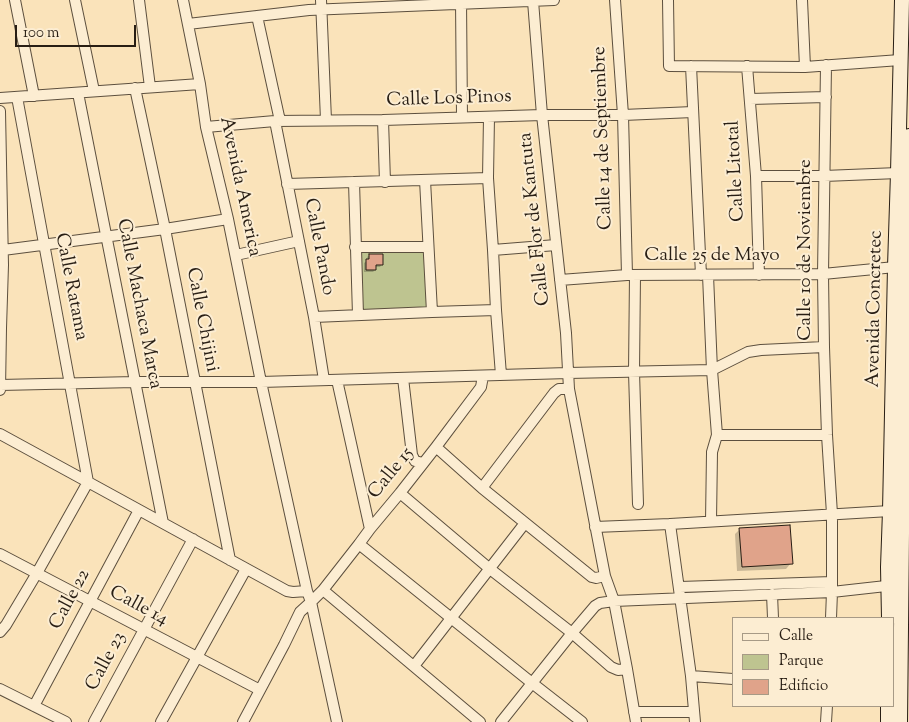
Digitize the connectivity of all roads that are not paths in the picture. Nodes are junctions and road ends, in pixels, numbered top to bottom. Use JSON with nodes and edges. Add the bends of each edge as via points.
{"nodes":[{"id":1,"x":15,"y":0,"type":"edge"},
{"id":2,"x":76,"y":0,"type":"edge"},
{"id":3,"x":140,"y":0,"type":"edge"},
{"id":4,"x":183,"y":0,"type":"edge"},
{"id":5,"x":554,"y":0,"type":"edge"},
{"id":6,"x":615,"y":0,"type":"edge"},
{"id":7,"x":668,"y":0,"type":"edge"},
{"id":8,"x":802,"y":0,"type":"edge"},
{"id":9,"x":902,"y":0,"type":"edge"},
{"id":10,"x":533,"y":1,"type":"edge"},
{"id":11,"x":461,"y":2,"type":"edge"},
{"id":12,"x":321,"y":5,"type":"edge"},
{"id":13,"x":257,"y":16,"type":"junction"},
{"id":14,"x":188,"y":24,"type":"junction"},
{"id":15,"x":900,"y":60,"type":"junction"},
{"id":16,"x":826,"y":65,"type":"junction"},
{"id":17,"x":691,"y":66,"type":"junction"},
{"id":18,"x":747,"y":66,"type":"junction"},
{"id":19,"x":805,"y":67,"type":"junction"},
{"id":20,"x":200,"y":84,"type":"junction"},
{"id":21,"x":150,"y":87,"type":"junction"},
{"id":22,"x":135,"y":88,"type":"junction"},
{"id":23,"x":94,"y":91,"type":"junction"},
{"id":24,"x":78,"y":93,"type":"junction"},
{"id":25,"x":34,"y":96,"type":"junction"},
{"id":26,"x":826,"y":96,"type":"junction"},
{"id":27,"x":17,"y":97,"type":"junction"},
{"id":28,"x":0,"y":98,"type":"edge"},
{"id":29,"x":750,"y":99,"type":"junction"},
{"id":30,"x":0,"y":111,"type":"edge"},
{"id":31,"x":693,"y":112,"type":"junction"},
{"id":32,"x":542,"y":115,"type":"junction"},
{"id":33,"x":623,"y":115,"type":"junction"},
{"id":34,"x":462,"y":117,"type":"junction"},
{"id":35,"x":489,"y":117,"type":"junction"},
{"id":36,"x":326,"y":120,"type":"junction"},
{"id":37,"x":383,"y":120,"type":"junction"},
{"id":38,"x":278,"y":121,"type":"junction"},
{"id":39,"x":206,"y":127,"type":"junction"},
{"id":40,"x":909,"y":136,"type":"edge"},
{"id":41,"x":1,"y":159,"type":"edge"},
{"id":42,"x":898,"y":173,"type":"junction"},
{"id":43,"x":756,"y":176,"type":"junction"},
{"id":44,"x":824,"y":176,"type":"junction"},
{"id":45,"x":488,"y":178,"type":"junction"},
{"id":46,"x":425,"y":180,"type":"junction"},
{"id":47,"x":354,"y":182,"type":"junction"},
{"id":48,"x":385,"y":182,"type":"junction"},
{"id":49,"x":287,"y":184,"type":"junction"},
{"id":50,"x":908,"y":192,"type":"edge"},
{"id":51,"x":1,"y":203,"type":"edge"},
{"id":52,"x":228,"y":219,"type":"junction"},
{"id":53,"x":165,"y":229,"type":"junction"},
{"id":54,"x":106,"y":236,"type":"junction"},
{"id":55,"x":299,"y":241,"type":"junction"},
{"id":56,"x":44,"y":244,"type":"junction"},
{"id":57,"x":556,"y":245,"type":"junction"},
{"id":58,"x":428,"y":246,"type":"junction"},
{"id":59,"x":355,"y":247,"type":"junction"},
{"id":60,"x":3,"y":250,"type":"junction"},
{"id":61,"x":493,"y":250,"type":"junction"},
{"id":62,"x":236,"y":255,"type":"junction"},
{"id":63,"x":903,"y":265,"type":"edge"},
{"id":64,"x":2,"y":266,"type":"edge"},
{"id":65,"x":823,"y":274,"type":"junction"},
{"id":66,"x":631,"y":275,"type":"junction"},
{"id":67,"x":704,"y":275,"type":"junction"},
{"id":68,"x":759,"y":275,"type":"junction"},
{"id":69,"x":560,"y":280,"type":"junction"},
{"id":70,"x":496,"y":310,"type":"junction"},
{"id":71,"x":432,"y":312,"type":"junction"},
{"id":72,"x":358,"y":314,"type":"junction"},
{"id":73,"x":314,"y":317,"type":"junction"},
{"id":74,"x":907,"y":322,"type":"edge"},
{"id":75,"x":0,"y":328,"type":"edge"},
{"id":76,"x":824,"y":347,"type":"junction"},
{"id":77,"x":712,"y":370,"type":"junction"},
{"id":78,"x":634,"y":372,"type":"junction"},
{"id":79,"x":568,"y":373,"type":"junction"},
{"id":80,"x":501,"y":375,"type":"junction"},
{"id":81,"x":483,"y":376,"type":"junction"},
{"id":82,"x":403,"y":378,"type":"junction"},
{"id":83,"x":907,"y":378,"type":"edge"},
{"id":84,"x":324,"y":380,"type":"junction"},
{"id":85,"x":337,"y":380,"type":"junction"},
{"id":86,"x":135,"y":382,"type":"junction"},
{"id":87,"x":196,"y":382,"type":"junction"},
{"id":88,"x":262,"y":382,"type":"junction"},
{"id":89,"x":70,"y":384,"type":"junction"},
{"id":90,"x":0,"y":385,"type":"edge"},
{"id":91,"x":568,"y":388,"type":"junction"},
{"id":92,"x":0,"y":391,"type":"edge"},
{"id":93,"x":0,"y":434,"type":"edge"},
{"id":94,"x":717,"y":435,"type":"junction"},
{"id":95,"x":827,"y":435,"type":"junction"},
{"id":96,"x":906,"y":439,"type":"edge"},
{"id":97,"x":436,"y":447,"type":"junction"},
{"id":98,"x":423,"y":463,"type":"junction"},
{"id":99,"x":88,"y":482,"type":"junction"},
{"id":100,"x":482,"y":488,"type":"junction"},
{"id":101,"x":400,"y":493,"type":"junction"},
{"id":102,"x":906,"y":495,"type":"edge"},
{"id":103,"x":638,"y":504,"type":"dead end"},
{"id":104,"x":139,"y":510,"type":"junction"},
{"id":105,"x":890,"y":511,"type":"junction"},
{"id":106,"x":832,"y":514,"type":"junction"},
{"id":107,"x":711,"y":521,"type":"junction"},
{"id":108,"x":163,"y":523,"type":"junction"},
{"id":109,"x":525,"y":523,"type":"junction"},
{"id":110,"x":670,"y":524,"type":"junction"},
{"id":111,"x":595,"y":527,"type":"junction"},
{"id":112,"x":370,"y":528,"type":"junction"},
{"id":113,"x":193,"y":539,"type":"junction"},
{"id":114,"x":359,"y":544,"type":"junction"},
{"id":115,"x":0,"y":554,"type":"edge"},
{"id":116,"x":230,"y":560,"type":"junction"},
{"id":117,"x":900,"y":568,"type":"edge"},
{"id":118,"x":246,"y":569,"type":"junction"},
{"id":119,"x":490,"y":569,"type":"junction"},
{"id":120,"x":37,"y":573,"type":"junction"},
{"id":121,"x":605,"y":576,"type":"junction"},
{"id":122,"x":895,"y":585,"type":"junction"},
{"id":123,"x":832,"y":587,"type":"junction"},
{"id":124,"x":323,"y":590,"type":"junction"},
{"id":125,"x":307,"y":591,"type":"junction"},
{"id":126,"x":680,"y":592,"type":"junction"},
{"id":127,"x":772,"y":594,"type":"junction"},
{"id":128,"x":90,"y":601,"type":"junction"},
{"id":129,"x":614,"y":601,"type":"junction"},
{"id":130,"x":311,"y":602,"type":"junction"},
{"id":131,"x":773,"y":617,"type":"edge"},
{"id":132,"x":831,"y":617,"type":"edge"},
{"id":133,"x":889,"y":617,"type":"edge"},
{"id":134,"x":452,"y":618,"type":"junction"},
{"id":135,"x":144,"y":629,"type":"junction"},
{"id":136,"x":0,"y":632,"type":"edge"},
{"id":137,"x":572,"y":633,"type":"junction"},
{"id":138,"x":905,"y":635,"type":"edge"},
{"id":139,"x":198,"y":658,"type":"junction"},
{"id":140,"x":414,"y":666,"type":"junction"},
{"id":141,"x":627,"y":669,"type":"junction"},
{"id":142,"x":691,"y":676,"type":"junction"},
{"id":143,"x":732,"y":679,"type":"edge"},
{"id":144,"x":532,"y":683,"type":"junction"},
{"id":145,"x":0,"y":689,"type":"edge"},
{"id":146,"x":260,"y":690,"type":"junction"},
{"id":147,"x":899,"y":701,"type":"edge"},
{"id":148,"x":34,"y":706,"type":"junction"},
{"id":149,"x":827,"y":707,"type":"edge"},
{"id":150,"x":635,"y":717,"type":"edge"},
{"id":151,"x":694,"y":717,"type":"edge"},
{"id":152,"x":66,"y":722,"type":"edge"},
{"id":153,"x":94,"y":722,"type":"edge"},
{"id":154,"x":162,"y":722,"type":"edge"},
{"id":155,"x":242,"y":722,"type":"edge"},
{"id":156,"x":337,"y":722,"type":"edge"},
{"id":157,"x":480,"y":722,"type":"edge"},
{"id":158,"x":501,"y":722,"type":"edge"},
{"id":159,"x":582,"y":722,"type":"edge"},
{"id":160,"x":826,"y":722,"type":"edge"},
{"id":161,"x":888,"y":722,"type":"edge"},
{"id":162,"x":900,"y":722,"type":"edge"}],
"edges":[{"from":1,"to":25,"type":"street"},
{"from":2,"to":23,"type":"street"},
{"from":3,"to":21,"type":"street"},
{"from":4,"to":14,"type":"street","name":"Avenida America"},
{"from":5,"to":10,"type":"street"},
{"from":6,"to":33,"type":"street","name":"Calle 14 de Septiembre"},
{"from":7,"to":17,"type":"street","via":[[669,66]]},
{"from":8,"to":19,"type":"street"},
{"from":9,"to":15,"type":"street","name":"Avenida Concretec"},
{"from":10,"to":11,"type":"street"},
{"from":10,"to":32,"type":"street","name":"Calle Flor de Kantuta"},
{"from":11,"to":12,"type":"street"},
{"from":11,"to":34,"type":"street"},
{"from":12,"to":13,"type":"street"},
{"from":12,"to":36,"type":"street"},
{"from":13,"to":14,"type":"street"},
{"from":13,"to":38,"type":"street","name":"Calle Pando"},
{"from":14,"to":20,"type":"street","name":"Avenida America"},
{"from":15,"to":16,"type":"street"},
{"from":15,"to":42,"type":"street","name":"Avenida Concretec"},
{"from":16,"to":19,"type":"street"},
{"from":16,"to":26,"type":"street","name":"Calle 10 de Noviembre"},
{"from":17,"to":18,"type":"street"},
{"from":17,"to":31,"type":"street"},
{"from":18,"to":19,"type":"street"},
{"from":18,"to":29,"type":"street","name":"Calle Litotal"},
{"from":20,"to":21,"type":"street"},
{"from":20,"to":39,"type":"street","name":"Avenida America"},
{"from":21,"to":22,"type":"street"},
{"from":22,"to":23,"type":"street"},
{"from":22,"to":53,"type":"street","name":"Calle Chijini"},
{"from":23,"to":24,"type":"street"},
{"from":24,"to":25,"type":"street"},
{"from":24,"to":54,"type":"street","name":"Calle Machaca Marca"},
{"from":25,"to":27,"type":"street"},
{"from":26,"to":29,"type":"street"},
{"from":26,"to":44,"type":"street","name":"Calle 10 de Noviembre"},
{"from":27,"to":28,"type":"street"},
{"from":27,"to":56,"type":"street","name":"Calle Ratama"},
{"from":29,"to":43,"type":"street","name":"Calle Litotal"},
{"from":30,"to":41,"type":"street"},
{"from":31,"to":33,"type":"street","name":"Calle Los Pinos"},
{"from":31,"to":67,"type":"street"},
{"from":32,"to":33,"type":"street","name":"Calle Los Pinos"},
{"from":32,"to":35,"type":"street","name":"Calle Los Pinos"},
{"from":32,"to":57,"type":"street","name":"Calle Flor de Kantuta"},
{"from":33,"to":66,"type":"street","name":"Calle 14 de Septiembre"},
{"from":34,"to":35,"type":"street","name":"Calle Los Pinos"},
{"from":34,"to":37,"type":"street","name":"Calle Los Pinos"},
{"from":35,"to":45,"type":"street"},
{"from":36,"to":37,"type":"street","name":"Calle Los Pinos"},
{"from":36,"to":38,"type":"street","name":"Calle Los Pinos"},
{"from":37,"to":48,"type":"street"},
{"from":38,"to":39,"type":"street","name":"Calle Los Pinos"},
{"from":38,"to":49,"type":"street","name":"Calle Pando"},
{"from":39,"to":52,"type":"street","name":"Avenida America"},
{"from":40,"to":50,"type":"street","name":"Avenida Concretec"},
{"from":41,"to":51,"type":"street"},
{"from":42,"to":44,"type":"street"},
{"from":42,"to":63,"type":"street","name":"Avenida Concretec"},
{"from":43,"to":44,"type":"street"},
{"from":43,"to":68,"type":"street","name":"Calle Litotal"},
{"from":44,"to":65,"type":"street","name":"Calle 10 de Noviembre"},
{"from":45,"to":46,"type":"street"},
{"from":45,"to":61,"type":"street"},
{"from":46,"to":48,"type":"street"},
{"from":46,"to":58,"type":"street"},
{"from":47,"to":48,"type":"street"},
{"from":47,"to":49,"type":"street"},
{"from":47,"to":59,"type":"street"},
{"from":49,"to":55,"type":"street","name":"Calle Pando"},
{"from":50,"to":63,"type":"street","name":"Avenida Concretec"},
{"from":51,"to":60,"type":"street"},
{"from":52,"to":53,"type":"street"},
{"from":52,"to":62,"type":"street","name":"Avenida America"},
{"from":53,"to":54,"type":"street"},
{"from":53,"to":87,"type":"street","name":"Calle Chijini"},
{"from":54,"to":56,"type":"street"},
{"from":54,"to":86,"type":"street","name":"Calle Machaca Marca"},
{"from":55,"to":62,"type":"street"},
{"from":55,"to":73,"type":"street","name":"Calle Pando"},
{"from":56,"to":60,"type":"street"},
{"from":56,"to":89,"type":"street","name":"Calle Ratama"},
{"from":57,"to":61,"type":"street"},
{"from":57,"to":69,"type":"street","name":"Calle Flor de Kantuta"},
{"from":58,"to":59,"type":"street"},
{"from":58,"to":71,"type":"street"},
{"from":59,"to":72,"type":"street"},
{"from":60,"to":64,"type":"street"},
{"from":61,"to":70,"type":"street"},
{"from":62,"to":88,"type":"street","name":"Avenida America"},
{"from":63,"to":65,"type":"street","name":"Calle 25 de Mayo"},
{"from":63,"to":74,"type":"street","name":"Avenida Concretec"},
{"from":63,"to":105,"type":"street","name":"Avenida Concretec"},
{"from":64,"to":75,"type":"street"},
{"from":65,"to":68,"type":"street","name":"Calle 25 de Mayo"},
{"from":65,"to":76,"type":"street","name":"Calle 10 de Noviembre"},
{"from":66,"to":67,"type":"street","name":"Calle 25 de Mayo"},
{"from":66,"to":69,"type":"street","name":"Calle 25 de Mayo"},
{"from":66,"to":78,"type":"street","name":"Calle 14 de Septiembre"},
{"from":67,"to":68,"type":"street","name":"Calle 25 de Mayo"},
{"from":67,"to":77,"type":"street"},
{"from":69,"to":79,"type":"street","name":"Calle Flor de Kantuta"},
{"from":70,"to":71,"type":"street"},
{"from":70,"to":80,"type":"street"},
{"from":71,"to":72,"type":"street"},
{"from":72,"to":73,"type":"street"},
{"from":73,"to":84,"type":"street","name":"Calle Pando"},
{"from":74,"to":83,"type":"street","name":"Avenida Concretec"},
{"from":75,"to":90,"type":"street"},
{"from":76,"to":77,"type":"street","via":[[748,352]]},
{"from":76,"to":95,"type":"street","name":"Calle 10 de Noviembre"},
{"from":77,"to":78,"type":"street"},
{"from":77,"to":94,"type":"street"},
{"from":78,"to":79,"type":"street"},
{"from":78,"to":103,"type":"street","name":"Calle 14 de Septiembre"},
{"from":79,"to":80,"type":"street"},
{"from":79,"to":91,"type":"street","name":"Calle Flor de Kantuta"},
{"from":80,"to":81,"type":"street"},
{"from":81,"to":82,"type":"street"},
{"from":81,"to":97,"type":"street","name":"Calle 15","via":[[481,387]]},
{"from":82,"to":85,"type":"street"},
{"from":82,"to":98,"type":"street","via":[[412,455],[415,461]]},
{"from":83,"to":96,"type":"street","name":"Avenida Concretec"},
{"from":84,"to":85,"type":"street"},
{"from":84,"to":88,"type":"street"},
{"from":85,"to":112,"type":"street"},
{"from":86,"to":87,"type":"street"},
{"from":86,"to":89,"type":"street"},
{"from":86,"to":108,"type":"street","name":"Calle Machaca Marca"},
{"from":87,"to":88,"type":"street"},
{"from":87,"to":116,"type":"street","name":"Calle Chijini"},
{"from":88,"to":125,"type":"street","name":"Avenida America"},
{"from":89,"to":90,"type":"street"},
{"from":89,"to":99,"type":"street","name":"Calle Ratama"},
{"from":90,"to":92,"type":"street"},
{"from":91,"to":100,"type":"street","via":[[554,393]]},
{"from":91,"to":111,"type":"street","name":"Calle Flor de Kantuta"},
{"from":93,"to":99,"type":"street"},
{"from":94,"to":95,"type":"street"},
{"from":94,"to":107,"type":"street","via":[[712,452]]},
{"from":95,"to":106,"type":"street","name":"Calle 10 de Noviembre"},
{"from":96,"to":102,"type":"street","name":"Avenida Concretec"},
{"from":97,"to":98,"type":"street","name":"Calle 15"},
{"from":97,"to":100,"type":"street"},
{"from":98,"to":101,"type":"street","name":"Calle 15"},
{"from":99,"to":104,"type":"street"},
{"from":99,"to":120,"type":"street"},
{"from":100,"to":109,"type":"street"},
{"from":101,"to":112,"type":"street","name":"Calle 15"},
{"from":101,"to":119,"type":"street"},
{"from":102,"to":117,"type":"street","name":"Avenida Concretec"},
{"from":104,"to":108,"type":"street"},
{"from":104,"to":128,"type":"street","name":"Calle 22"},
{"from":105,"to":106,"type":"street"},
{"from":105,"to":117,"type":"street","name":"Avenida Concretec"},
{"from":106,"to":107,"type":"street"},
{"from":106,"to":123,"type":"street","name":"Calle 10 de Noviembre"},
{"from":107,"to":110,"type":"street"},
{"from":108,"to":113,"type":"street"},
{"from":109,"to":119,"type":"street"},
{"from":109,"to":121,"type":"street","via":[[592,576]]},
{"from":110,"to":111,"type":"street"},
{"from":110,"to":126,"type":"street"},
{"from":111,"to":121,"type":"street","name":"Calle Flor de Kantuta"},
{"from":112,"to":114,"type":"street","name":"Calle 15"},
{"from":113,"to":116,"type":"street"},
{"from":113,"to":135,"type":"street","name":"Calle 23"},
{"from":114,"to":124,"type":"street","name":"Calle 15"},
{"from":114,"to":134,"type":"street"},
{"from":115,"to":120,"type":"street","name":"Calle 14"},
{"from":116,"to":118,"type":"street"},
{"from":117,"to":122,"type":"street","name":"Avenida Concretec"},
{"from":118,"to":125,"type":"street","via":[[287,591]]},
{"from":118,"to":139,"type":"street"},
{"from":119,"to":134,"type":"street"},
{"from":119,"to":137,"type":"street"},
{"from":120,"to":128,"type":"street","name":"Calle 14"},
{"from":120,"to":136,"type":"street"},
{"from":121,"to":129,"type":"street","name":"Calle Flor de Kantuta"},
{"from":122,"to":123,"type":"street"},
{"from":122,"to":133,"type":"street","name":"Avenida Concretec"},
{"from":122,"to":138,"type":"street","name":"Avenida Concretec"},
{"from":123,"to":126,"type":"street"},
{"from":123,"to":127,"type":"street"},
{"from":123,"to":132,"type":"street","name":"Calle 10 de Noviembre"},
{"from":124,"to":130,"type":"street","name":"Calle 15"},
{"from":124,"to":140,"type":"street"},
{"from":125,"to":130,"type":"street","name":"Avenida America"},
{"from":126,"to":127,"type":"street"},
{"from":126,"to":129,"type":"street"},
{"from":126,"to":142,"type":"street"},
{"from":127,"to":131,"type":"street"},
{"from":128,"to":135,"type":"street","name":"Calle 14"},
{"from":128,"to":148,"type":"street","name":"Calle 22"},
{"from":129,"to":137,"type":"street","via":[[595,606]]},
{"from":129,"to":141,"type":"street","name":"Calle Flor de Kantuta"},
{"from":130,"to":146,"type":"street","name":"Calle 15","via":[[300,612]]},
{"from":130,"to":156,"type":"street","name":"Avenida America"},
{"from":134,"to":140,"type":"street"},
{"from":134,"to":144,"type":"street"},
{"from":135,"to":139,"type":"street","name":"Calle 14"},
{"from":135,"to":153,"type":"street","name":"Calle 23"},
{"from":137,"to":141,"type":"street","via":[[611,667]]},
{"from":137,"to":144,"type":"street"},
{"from":138,"to":147,"type":"street","name":"Avenida Concretec"},
{"from":139,"to":146,"type":"street","name":"Calle 14"},
{"from":139,"to":154,"type":"street"},
{"from":140,"to":157,"type":"street"},
{"from":141,"to":150,"type":"street","name":"Calle Flor de Kantuta"},
{"from":142,"to":143,"type":"street"},
{"from":142,"to":151,"type":"street"},
{"from":144,"to":158,"type":"street"},
{"from":144,"to":159,"type":"street"},
{"from":145,"to":148,"type":"street"},
{"from":146,"to":155,"type":"street","name":"Calle 15"},
{"from":147,"to":161,"type":"street","name":"Avenida Concretec"},
{"from":147,"to":162,"type":"street","name":"Avenida Concretec"},
{"from":148,"to":152,"type":"street"},
{"from":149,"to":160,"type":"street"},
{"from":150,"to":151,"type":"street"}]}
